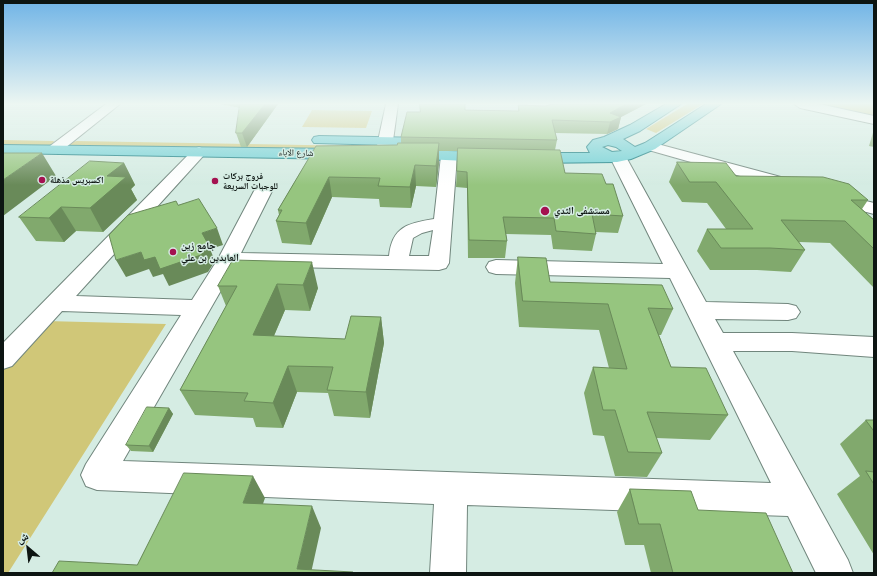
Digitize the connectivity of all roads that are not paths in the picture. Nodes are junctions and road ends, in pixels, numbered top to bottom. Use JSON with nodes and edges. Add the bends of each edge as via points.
{"nodes":[{"id":1,"x":79,"y":131,"type":"edge"},
{"id":2,"x":387,"y":131,"type":"edge"},
{"id":3,"x":632,"y":131,"type":"edge"},
{"id":4,"x":639,"y":131,"type":"edge"},
{"id":5,"x":674,"y":131,"type":"edge"},
{"id":6,"x":3,"y":136,"type":"edge"},
{"id":7,"x":665,"y":137,"type":"junction"},
{"id":8,"x":70,"y":138,"type":"junction"},
{"id":9,"x":494,"y":143,"type":"edge"},
{"id":10,"x":532,"y":144,"type":"edge"},
{"id":11,"x":548,"y":144,"type":"junction"},
{"id":12,"x":650,"y":146,"type":"junction"},
{"id":13,"x":384,"y":148,"type":"junction"},
{"id":14,"x":3,"y":149,"type":"edge"},
{"id":15,"x":25,"y":149,"type":"junction"},
{"id":16,"x":55,"y":149,"type":"junction"},
{"id":17,"x":612,"y":151,"type":"junction"},
{"id":18,"x":198,"y":152,"type":"junction"},
{"id":19,"x":449,"y":156,"type":"junction"},
{"id":20,"x":503,"y":158,"type":"edge"},
{"id":21,"x":518,"y":158,"type":"edge"},
{"id":22,"x":556,"y":159,"type":"junction"},
{"id":23,"x":3,"y":163,"type":"edge"},
{"id":24,"x":798,"y":188,"type":"edge"},
{"id":25,"x":263,"y":191,"type":"dead end"},
{"id":26,"x":821,"y":194,"type":"edge"},
{"id":27,"x":874,"y":209,"type":"edge"},
{"id":28,"x":443,"y":223,"type":"junction"},
{"id":29,"x":228,"y":259,"type":"junction"},
{"id":30,"x":398,"y":262,"type":"junction"},
{"id":31,"x":496,"y":267,"type":"dead end"},
{"id":32,"x":679,"y":271,"type":"junction"},
{"id":33,"x":56,"y":303,"type":"junction"},
{"id":34,"x":199,"y":308,"type":"junction"},
{"id":35,"x":699,"y":310,"type":"junction"},
{"id":36,"x":788,"y":312,"type":"dead end"},
{"id":37,"x":715,"y":342,"type":"junction"},
{"id":38,"x":874,"y":347,"type":"edge"},
{"id":39,"x":3,"y":359,"type":"edge"},
{"id":40,"x":451,"y":489,"type":"junction"},
{"id":41,"x":797,"y":500,"type":"junction"},
{"id":42,"x":448,"y":573,"type":"edge"},
{"id":43,"x":835,"y":573,"type":"edge"}],
"edges":[{"from":1,"to":8,"type":"street"},
{"from":2,"to":13,"type":"street"},
{"from":3,"to":17,"type":"main road"},
{"from":4,"to":7,"type":"main road","via":[[643,134]]},
{"from":5,"to":7,"type":"main road"},
{"from":6,"to":8,"type":"main road","name":"شارع الاباء"},
{"from":7,"to":12,"type":"main road"},
{"from":8,"to":13,"type":"main road","name":"شارع الاباء"},
{"from":8,"to":16,"type":"street"},
{"from":9,"to":13,"type":"main road","name":"شارع الاباء"},
{"from":10,"to":11,"type":"main road"},
{"from":11,"to":17,"type":"main road"},
{"from":11,"to":22,"type":"main road","via":[[559,153]]},
{"from":12,"to":17,"type":"main road"},
{"from":12,"to":24,"type":"street"},
{"from":13,"to":18,"type":"main road","name":"شارع الاباء"},
{"from":13,"to":19,"type":"main road","name":"شارع الاباء"},
{"from":14,"to":15,"type":"main road","name":"شارع الاباء"},
{"from":15,"to":16,"type":"main road","name":"شارع الاباء"},
{"from":15,"to":23,"type":"street"},
{"from":16,"to":18,"type":"main road","name":"شارع الاباء"},
{"from":17,"to":22,"type":"main road"},
{"from":17,"to":32,"type":"street"},
{"from":18,"to":33,"type":"street"},
{"from":19,"to":20,"type":"main road","name":"شارع الاباء"},
{"from":19,"to":28,"type":"street"},
{"from":21,"to":22,"type":"main road"},
{"from":25,"to":29,"type":"street"},
{"from":26,"to":27,"type":"street"},
{"from":28,"to":30,"type":"street","via":[[410,230],[405,234]]},
{"from":28,"to":30,"type":"street","via":[[439,263]]},
{"from":29,"to":30,"type":"street"},
{"from":29,"to":34,"type":"street"},
{"from":31,"to":32,"type":"street"},
{"from":32,"to":35,"type":"street"},
{"from":33,"to":34,"type":"street"},
{"from":33,"to":39,"type":"street"},
{"from":34,"to":40,"type":"street","via":[[97,475]]},
{"from":35,"to":36,"type":"street"},
{"from":35,"to":37,"type":"street"},
{"from":37,"to":38,"type":"street","via":[[792,342]]},
{"from":37,"to":41,"type":"street"},
{"from":40,"to":41,"type":"street"},
{"from":40,"to":42,"type":"street"},
{"from":41,"to":43,"type":"street"}]}
